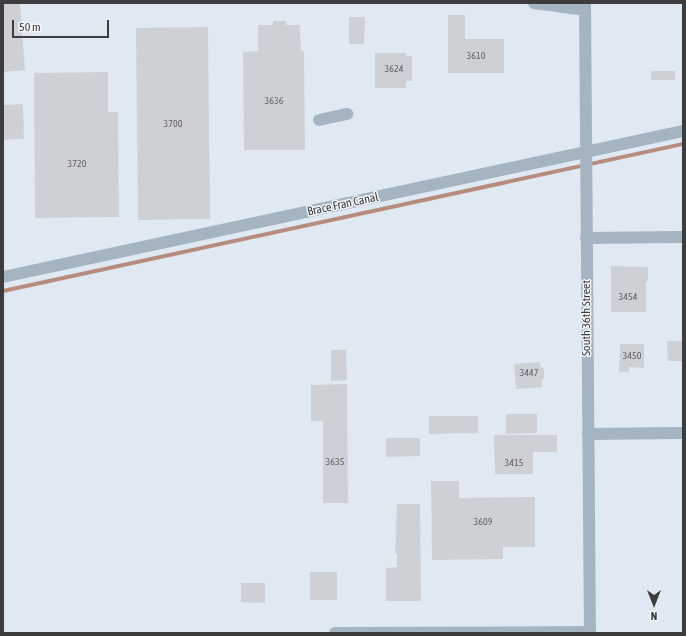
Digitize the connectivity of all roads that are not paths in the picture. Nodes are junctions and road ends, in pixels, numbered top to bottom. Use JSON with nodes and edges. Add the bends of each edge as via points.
{"nodes":[{"id":1,"x":534,"y":3,"type":"edge"},
{"id":2,"x":585,"y":6,"type":"edge"},
{"id":3,"x":347,"y":114,"type":"dead end"},
{"id":4,"x":318,"y":120,"type":"dead end"},
{"id":5,"x":683,"y":131,"type":"edge"},
{"id":6,"x":587,"y":153,"type":"junction"},
{"id":7,"x":683,"y":237,"type":"edge"},
{"id":8,"x":586,"y":238,"type":"junction"},
{"id":9,"x":3,"y":278,"type":"edge"},
{"id":10,"x":683,"y":433,"type":"edge"},
{"id":11,"x":588,"y":434,"type":"junction"},
{"id":12,"x":335,"y":633,"type":"edge"},
{"id":13,"x":590,"y":633,"type":"edge"}],
"edges":[{"from":1,"to":2,"type":"street"},
{"from":2,"to":6,"type":"street","name":"South 36th Street"},
{"from":3,"to":4,"type":"street"},
{"from":5,"to":6,"type":"street","name":"Brace Fran Canal"},
{"from":6,"to":8,"type":"street","name":"South 36th Street"},
{"from":6,"to":9,"type":"street","name":"Brace Fran Canal"},
{"from":7,"to":8,"type":"street"},
{"from":8,"to":11,"type":"street","name":"South 36th Street"},
{"from":10,"to":11,"type":"street"},
{"from":11,"to":13,"type":"street","name":"South 36th Street"},
{"from":12,"to":13,"type":"street"}]}
